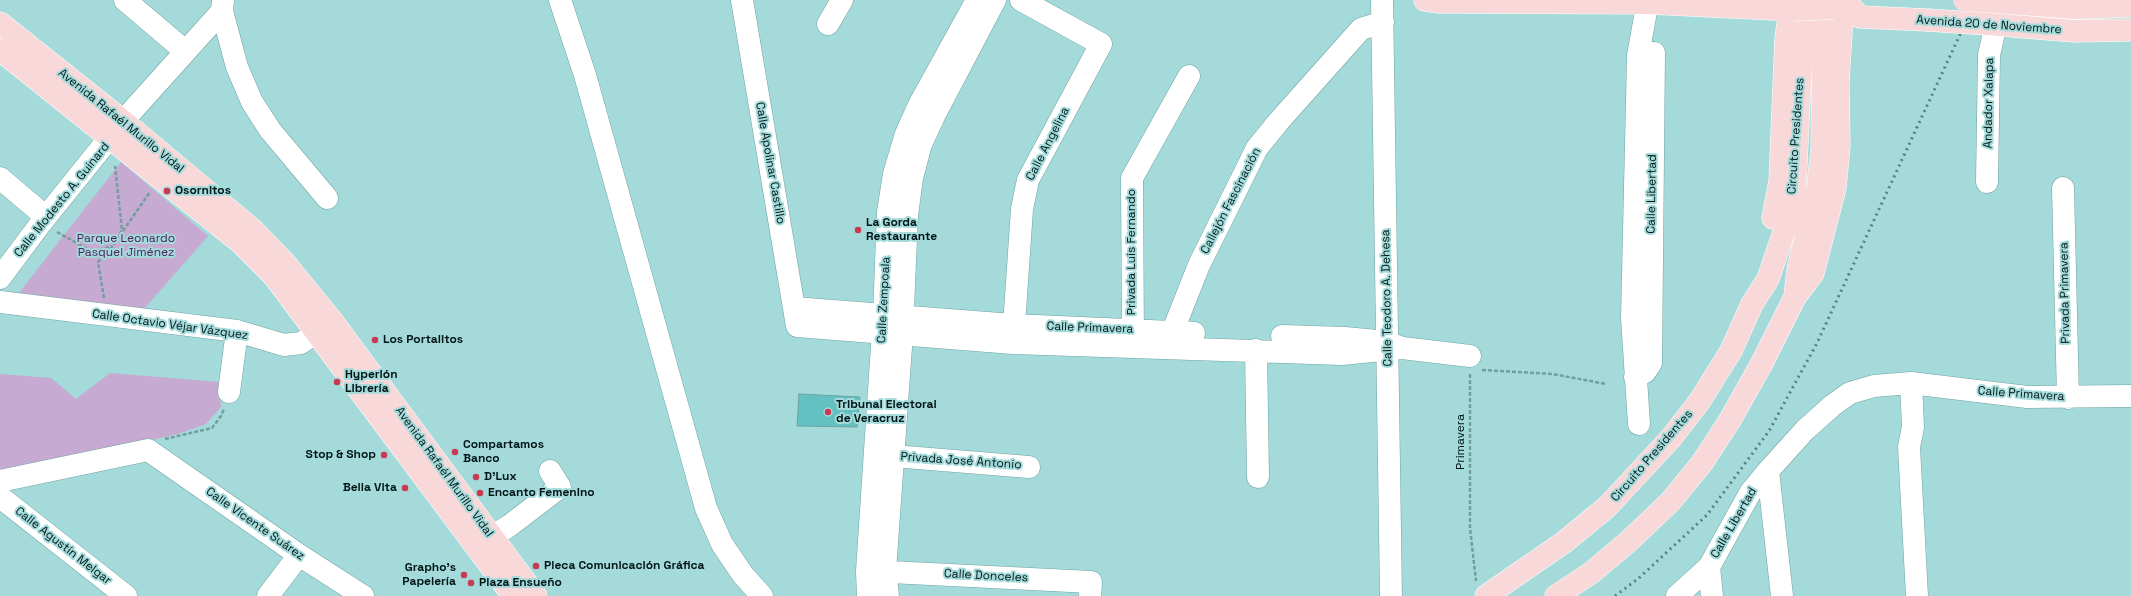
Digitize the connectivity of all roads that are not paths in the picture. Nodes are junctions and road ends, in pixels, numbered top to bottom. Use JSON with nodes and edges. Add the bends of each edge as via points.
{"nodes":[{"id":1,"x":126,"y":0,"type":"edge"},
{"id":2,"x":560,"y":0,"type":"edge"},
{"id":3,"x":742,"y":0,"type":"edge"},
{"id":4,"x":842,"y":0,"type":"edge"},
{"id":5,"x":978,"y":0,"type":"edge"},
{"id":6,"x":995,"y":0,"type":"edge"},
{"id":7,"x":1021,"y":0,"type":"edge"},
{"id":8,"x":1382,"y":0,"type":"edge"},
{"id":9,"x":1425,"y":0,"type":"edge"},
{"id":10,"x":1964,"y":0,"type":"edge"},
{"id":11,"x":1655,"y":2,"type":"edge"},
{"id":12,"x":1843,"y":4,"type":"edge"},
{"id":13,"x":2076,"y":4,"type":"edge"},
{"id":14,"x":1796,"y":5,"type":"edge"},
{"id":15,"x":223,"y":6,"type":"edge"},
{"id":16,"x":2131,"y":6,"type":"edge"},
{"id":17,"x":1383,"y":22,"type":"junction"},
{"id":18,"x":0,"y":23,"type":"edge"},
{"id":19,"x":828,"y":24,"type":"dead end"},
{"id":20,"x":1992,"y":24,"type":"junction"},
{"id":21,"x":2131,"y":30,"type":"edge"},
{"id":22,"x":0,"y":50,"type":"edge"},
{"id":23,"x":185,"y":50,"type":"junction"},
{"id":24,"x":1189,"y":76,"type":"dead end"},
{"id":25,"x":117,"y":129,"type":"junction"},
{"id":26,"x":0,"y":178,"type":"edge"},
{"id":27,"x":1987,"y":182,"type":"dead end"},
{"id":28,"x":2063,"y":188,"type":"dead end"},
{"id":29,"x":327,"y":198,"type":"dead end"},
{"id":30,"x":44,"y":220,"type":"junction"},
{"id":31,"x":0,"y":278,"type":"edge"},
{"id":32,"x":1795,"y":297,"type":"junction"},
{"id":33,"x":0,"y":302,"type":"edge"},
{"id":34,"x":1752,"y":304,"type":"junction"},
{"id":35,"x":796,"y":317,"type":"joint"},
{"id":36,"x":893,"y":324,"type":"junction"},
{"id":37,"x":325,"y":328,"type":"junction"},
{"id":38,"x":237,"y":332,"type":"junction"},
{"id":39,"x":1172,"y":333,"type":"junction"},
{"id":40,"x":1013,"y":334,"type":"junction"},
{"id":41,"x":1132,"y":338,"type":"junction"},
{"id":42,"x":1392,"y":347,"type":"junction"},
{"id":43,"x":1256,"y":350,"type":"junction"},
{"id":44,"x":1470,"y":363,"type":"road end"},
{"id":45,"x":1911,"y":383,"type":"junction"},
{"id":46,"x":229,"y":392,"type":"dead end"},
{"id":47,"x":2131,"y":396,"type":"edge"},
{"id":48,"x":2068,"y":398,"type":"junction"},
{"id":49,"x":1639,"y":424,"type":"dead end"},
{"id":50,"x":1913,"y":427,"type":"junction"},
{"id":51,"x":894,"y":456,"type":"junction"},
{"id":52,"x":1028,"y":467,"type":"dead end"},
{"id":53,"x":550,"y":471,"type":"dead end"},
{"id":54,"x":1768,"y":471,"type":"junction"},
{"id":55,"x":1258,"y":477,"type":"dead end"},
{"id":56,"x":0,"y":481,"type":"edge"},
{"id":57,"x":0,"y":497,"type":"edge"},
{"id":58,"x":491,"y":537,"type":"junction"},
{"id":59,"x":299,"y":555,"type":"junction"},
{"id":60,"x":1709,"y":567,"type":"junction"},
{"id":61,"x":876,"y":571,"type":"junction"},
{"id":62,"x":1481,"y":592,"type":"edge"},
{"id":63,"x":126,"y":596,"type":"edge"},
{"id":64,"x":268,"y":596,"type":"edge"},
{"id":65,"x":363,"y":596,"type":"edge"},
{"id":66,"x":513,"y":596,"type":"edge"},
{"id":67,"x":536,"y":596,"type":"edge"},
{"id":68,"x":762,"y":596,"type":"edge"},
{"id":69,"x":868,"y":596,"type":"edge"},
{"id":70,"x":888,"y":596,"type":"edge"},
{"id":71,"x":1090,"y":596,"type":"edge"},
{"id":72,"x":1391,"y":596,"type":"edge"},
{"id":73,"x":1556,"y":596,"type":"edge"},
{"id":74,"x":1677,"y":596,"type":"edge"},
{"id":75,"x":1712,"y":596,"type":"edge"},
{"id":76,"x":1782,"y":596,"type":"edge"},
{"id":77,"x":1917,"y":596,"type":"edge"},
{"id":78,"x":1929,"y":596,"type":"edge"}],
"edges":[{"from":1,"to":23,"type":"street"},
{"from":2,"to":68,"type":"street","via":[[585,75],[706,508],[722,544],[743,575]]},
{"from":3,"to":35,"type":"street","name":"Calle Apolinar Castillo"},
{"from":4,"to":19,"type":"street"},
{"from":5,"to":36,"type":"street","name":"Calle Zempoala","via":[[918,104],[894,174],[888,212]]},
{"from":6,"to":36,"type":"street","name":"Calle Zempoala","via":[[921,144],[912,178]]},
{"from":7,"to":40,"type":"street","name":"Calle Angelina","via":[[1101,44],[1028,180],[1022,209]]},
{"from":8,"to":17,"type":"street","name":"Calle Teodoro A. Dehesa"},
{"from":9,"to":11,"type":"main road"},
{"from":10,"to":13,"type":"main road","name":"Avenida 20 de Noviembre","bridge":true},
{"from":11,"to":14,"type":"main road"},
{"from":11,"to":49,"type":"street","name":"Calle Libertad","via":[[1646,56],[1632,318]]},
{"from":12,"to":14,"type":"main road","bridge":true},
{"from":12,"to":20,"type":"main road","name":"Avenida 20 de Noviembre","bridge":true,"via":[[1860,17]]},
{"from":12,"to":32,"type":"main road","name":"Circuito Presidentes","via":[[1823,38],[1822,149],[1818,185],[1798,269]]},
{"from":12,"to":32,"type":"main road","via":[[1838,82],[1839,146],[1835,188],[1813,273]]},
{"from":13,"to":16,"type":"main road","name":"Avenida 20 de Noviembre"},
{"from":14,"to":34,"type":"main road","via":[[1786,44],[1780,181],[1773,221],[1756,272]]},
{"from":14,"to":34,"type":"main road","name":"Circuito Presidentes","via":[[1802,38],[1795,186],[1788,220],[1768,279]]},
{"from":15,"to":23,"type":"street","name":"Calle Modesto A. Guinard"},
{"from":15,"to":29,"type":"street","via":[[237,67],[252,102],[270,130]]},
{"from":17,"to":39,"type":"street","name":"Callejón Fascinación","via":[[1361,29],[1257,148],[1199,265]]},
{"from":17,"to":42,"type":"street","name":"Calle Teodoro A. Dehesa"},
{"from":18,"to":25,"type":"main road","name":"Avenida Rafaél Murillo Vidal"},
{"from":20,"to":21,"type":"main road","name":"Avenida 20 de Noviembre","via":[[2074,31]]},
{"from":20,"to":27,"type":"street","name":"Andador Xalapa","via":[[1989,55]]},
{"from":22,"to":25,"type":"main road","name":"Avenida Rafaél Murillo Vidal"},
{"from":23,"to":25,"type":"street","name":"Calle Modesto A. Guinard"},
{"from":24,"to":41,"type":"street","name":"Privada Luis Fernando","via":[[1132,178]]},
{"from":25,"to":30,"type":"street","name":"Calle Modesto A. Guinard"},
{"from":25,"to":37,"type":"main road","name":"Avenida Rafaél Murillo Vidal","via":[[160,177],[241,243]]},
{"from":25,"to":37,"type":"main road","name":"Avenida Rafaél Murillo Vidal","via":[[252,229],[284,262]]},
{"from":26,"to":30,"type":"street"},
{"from":28,"to":48,"type":"street","name":"Privada Primavera"},
{"from":30,"to":31,"type":"street","name":"Calle Modesto A. Guinard"},
{"from":32,"to":73,"type":"main road","name":"Circuito Presidentes","via":[[1762,363],[1702,463],[1670,502],[1629,541],[1591,574]]},
{"from":33,"to":38,"type":"street","name":"Calle Octavio Véjar Vázquez"},
{"from":34,"to":62,"type":"main road","name":"Circuito Presidentes","via":[[1731,351],[1699,402],[1641,472],[1607,507],[1563,543]]},
{"from":35,"to":36,"type":"street","name":"Calle Primavera"},
{"from":36,"to":40,"type":"street","name":"Calle Primavera"},
{"from":36,"to":51,"type":"street","name":"Calle Zempoala"},
{"from":36,"to":61,"type":"street","name":"Calle Zempoala"},
{"from":37,"to":38,"type":"street","name":"Calle Octavio Véjar Vázquez","via":[[301,344],[284,345]]},
{"from":37,"to":58,"type":"main road","name":"Avenida Rafaél Murillo Vidal"},
{"from":37,"to":66,"type":"main road","name":"Avenida Rafaél Murillo Vidal"},
{"from":38,"to":46,"type":"street"},
{"from":39,"to":41,"type":"street","name":"Calle Primavera"},
{"from":39,"to":42,"type":"street","name":"Calle Primavera","via":[[1345,338]]},
{"from":40,"to":41,"type":"street","name":"Calle Primavera"},
{"from":41,"to":43,"type":"street","name":"Calle Primavera"},
{"from":42,"to":43,"type":"street","name":"Calle Primavera","via":[[1342,354]]},
{"from":42,"to":44,"type":"street"},
{"from":42,"to":72,"type":"street","name":"Calle Teodoro A. Dehesa"},
{"from":43,"to":55,"type":"street"},
{"from":45,"to":48,"type":"street","name":"Calle Primavera","via":[[2027,397]]},
{"from":45,"to":50,"type":"street"},
{"from":45,"to":54,"type":"street","name":"Calle Libertad","via":[[1874,386],[1850,393],[1805,430]]},
{"from":47,"to":48,"type":"street","name":"Calle Primavera"},
{"from":50,"to":77,"type":"street","via":[[1909,447]]},
{"from":50,"to":78,"type":"street","via":[[1921,445]]},
{"from":51,"to":52,"type":"street","name":"Privada José Antonio"},
{"from":51,"to":61,"type":"street","name":"Calle Zempoala"},
{"from":53,"to":58,"type":"street","via":[[560,487]]},
{"from":54,"to":60,"type":"street","name":"Calle Libertad","via":[[1750,493]]},
{"from":54,"to":76,"type":"street"},
{"from":56,"to":59,"type":"street","name":"Calle Vicente Suárez","via":[[148,450]]},
{"from":57,"to":63,"type":"street","name":"Calle Agustín Melgar"},
{"from":58,"to":67,"type":"main road","name":"Avenida Rafaél Murillo Vidal"},
{"from":59,"to":64,"type":"street"},
{"from":59,"to":65,"type":"street","name":"Calle Vicente Suárez"},
{"from":60,"to":74,"type":"street","name":"Calle Libertad"},
{"from":60,"to":75,"type":"street"},
{"from":61,"to":69,"type":"street","name":"Calle Zempoala"},
{"from":61,"to":70,"type":"street","name":"Calle Zempoala"},
{"from":61,"to":71,"type":"street","name":"Calle Donceles","via":[[1090,582]]}]}
